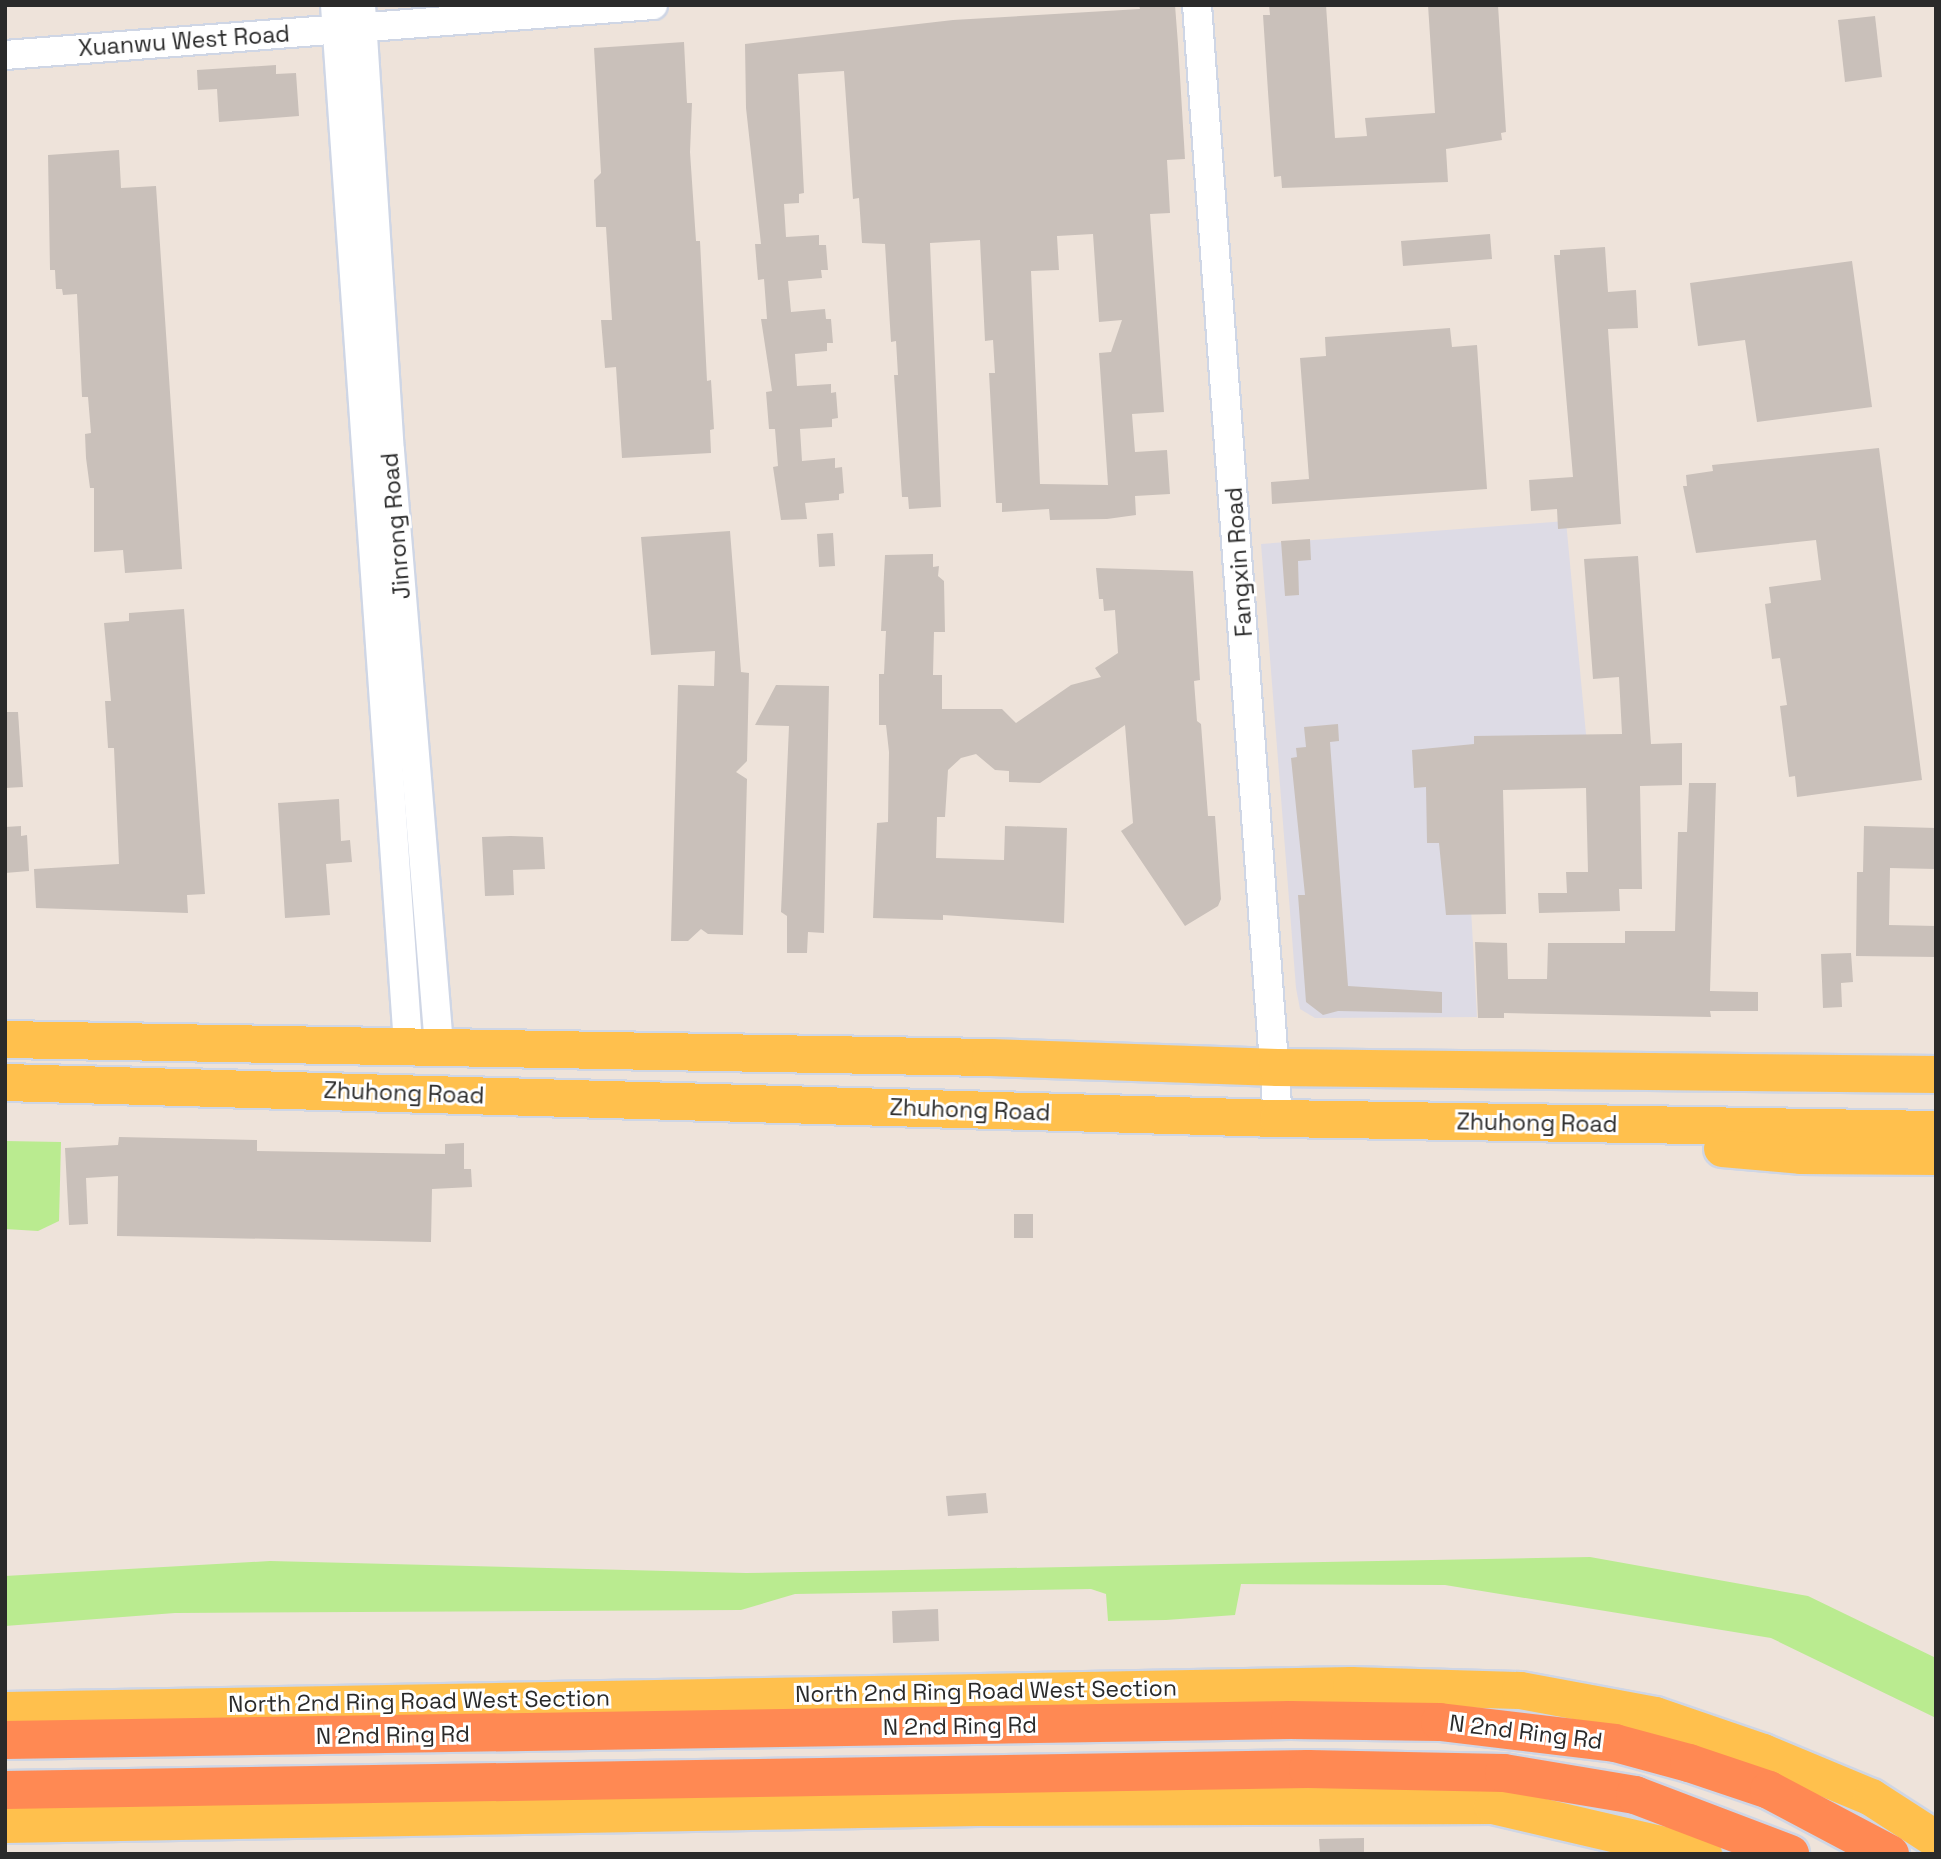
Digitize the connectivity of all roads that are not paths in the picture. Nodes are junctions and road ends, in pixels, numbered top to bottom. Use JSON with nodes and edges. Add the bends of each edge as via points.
{"nodes":[{"id":1,"x":653,"y":5,"type":"edge"},
{"id":2,"x":1197,"y":5,"type":"edge"},
{"id":3,"x":348,"y":17,"type":"edge"},
{"id":4,"x":5,"y":55,"type":"edge"},
{"id":5,"x":5,"y":1039,"type":"edge"},
{"id":6,"x":424,"y":1045,"type":"junction"},
{"id":7,"x":1278,"y":1067,"type":"junction"},
{"id":8,"x":1936,"y":1074,"type":"edge"},
{"id":9,"x":5,"y":1082,"type":"edge"},
{"id":10,"x":1278,"y":1118,"type":"junction"},
{"id":11,"x":1536,"y":1123,"type":"junction"},
{"id":12,"x":1936,"y":1129,"type":"edge"},
{"id":13,"x":1936,"y":1156,"type":"edge"},
{"id":14,"x":5,"y":1710,"type":"edge"},
{"id":15,"x":5,"y":1740,"type":"edge"},
{"id":16,"x":5,"y":1790,"type":"edge"},
{"id":17,"x":5,"y":1824,"type":"edge"},
{"id":18,"x":1936,"y":1839,"type":"edge"},
{"id":19,"x":1703,"y":1854,"type":"edge"},
{"id":20,"x":1790,"y":1854,"type":"edge"},
{"id":21,"x":1890,"y":1854,"type":"edge"}],
"edges":[{"from":1,"to":3,"type":"street","name":"Xuanwu West Road"},
{"from":2,"to":7,"type":"street","name":"Fangxin Road"},
{"from":3,"to":4,"type":"street","name":"Xuanwu West Road"},
{"from":3,"to":6,"type":"street","name":"Jinrong Road","via":[[390,451]]},
{"from":5,"to":6,"type":"main road","name":"Zhuhong Road"},
{"from":6,"to":7,"type":"main road","name":"Zhuhong Road"},
{"from":7,"to":8,"type":"main road","name":"Zhuhong Road"},
{"from":7,"to":10,"type":"street","name":"Fangxin Road"},
{"from":9,"to":10,"type":"main road","name":"Zhuhong Road"},
{"from":10,"to":11,"type":"main road","name":"Zhuhong Road"},
{"from":11,"to":12,"type":"main road","name":"Zhuhong Road"},
{"from":11,"to":13,"type":"main road","via":[[1576,1140],[1800,1155]]},
{"from":14,"to":18,"type":"main road","name":"North 2nd Ring Road West Section","via":[[1323,1685],[1520,1690],[1655,1715],[1763,1752],[1871,1797]]},
{"from":15,"to":21,"type":"highway","name":"N 2nd Ring Rd","via":[[1276,1720],[1440,1722],[1615,1743],[1689,1763],[1769,1790]]},
{"from":16,"to":20,"type":"highway","name":"N 2nd Ring Rd","via":[[1308,1769],[1504,1773],[1635,1795]]},
{"from":17,"to":19,"type":"main road","via":[[977,1807],[1492,1805]]}]}
